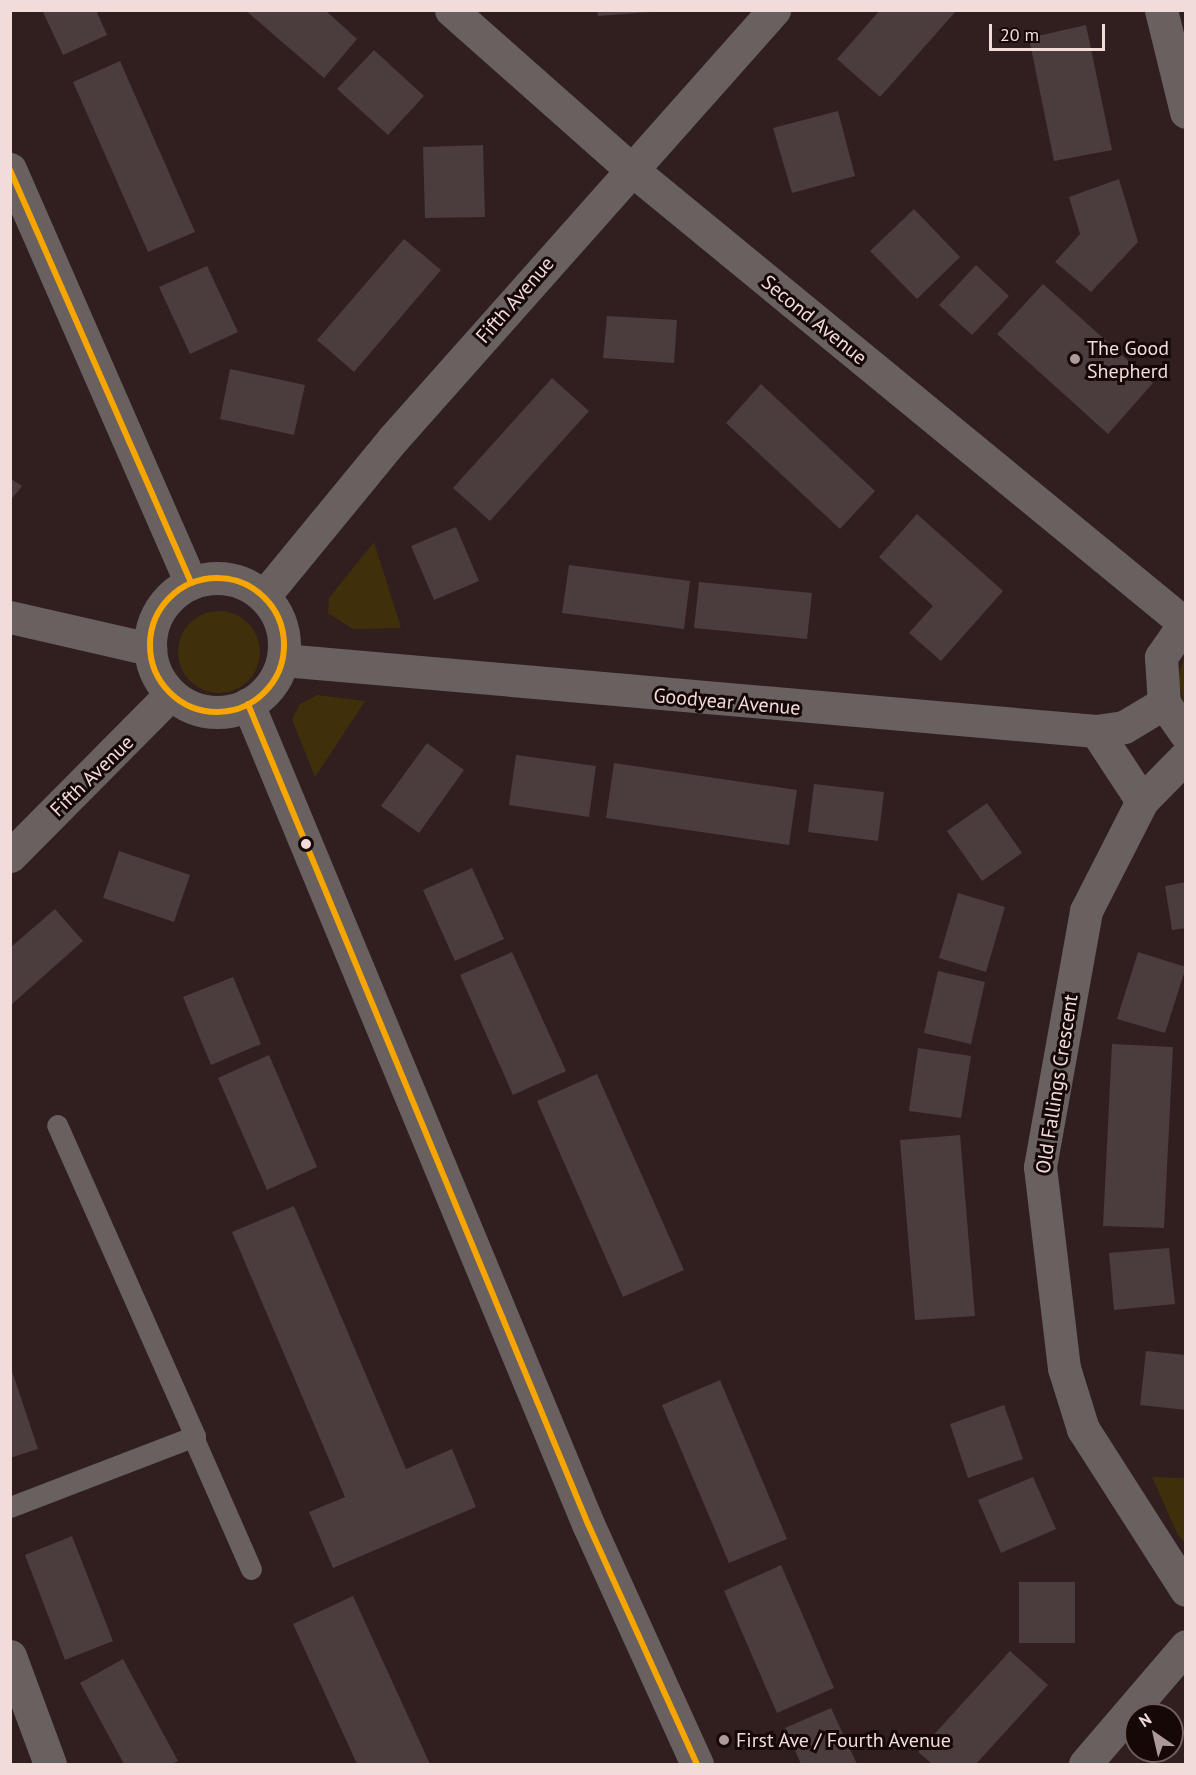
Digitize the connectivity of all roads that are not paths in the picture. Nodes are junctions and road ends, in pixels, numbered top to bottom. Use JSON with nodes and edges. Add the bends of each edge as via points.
{"nodes":[{"id":1,"x":451,"y":10,"type":"edge"},
{"id":2,"x":774,"y":10,"type":"edge"},
{"id":3,"x":1161,"y":10,"type":"edge"},
{"id":4,"x":1185,"y":112,"type":"edge"},
{"id":5,"x":10,"y":169,"type":"edge"},
{"id":6,"x":631,"y":169,"type":"junction"},
{"id":7,"x":190,"y":583,"type":"junction"},
{"id":8,"x":264,"y":596,"type":"junction"},
{"id":9,"x":10,"y":617,"type":"edge"},
{"id":10,"x":1184,"y":622,"type":"edge"},
{"id":11,"x":150,"y":649,"type":"junction"},
{"id":12,"x":283,"y":660,"type":"junction"},
{"id":13,"x":171,"y":694,"type":"junction"},
{"id":14,"x":1164,"y":703,"type":"junction"},
{"id":15,"x":248,"y":704,"type":"junction"},
{"id":16,"x":1096,"y":731,"type":"junction"},
{"id":17,"x":1185,"y":734,"type":"edge"},
{"id":18,"x":1185,"y":756,"type":"edge"},
{"id":19,"x":1142,"y":801,"type":"junction"},
{"id":20,"x":10,"y":856,"type":"edge"},
{"id":21,"x":57,"y":1125,"type":"dead end"},
{"id":22,"x":193,"y":1437,"type":"junction"},
{"id":23,"x":10,"y":1507,"type":"edge"},
{"id":24,"x":251,"y":1569,"type":"dead end"},
{"id":25,"x":1185,"y":1590,"type":"edge"},
{"id":26,"x":1185,"y":1646,"type":"edge"},
{"id":27,"x":10,"y":1656,"type":"edge"},
{"id":28,"x":50,"y":1764,"type":"edge"},
{"id":29,"x":697,"y":1764,"type":"edge"},
{"id":30,"x":1085,"y":1764,"type":"edge"}],
"edges":[{"from":1,"to":6,"type":"street","name":"Second Avenue"},
{"from":2,"to":6,"type":"street","name":"Fifth Avenue"},
{"from":3,"to":4,"type":"street"},
{"from":5,"to":7,"type":"street"},
{"from":6,"to":8,"type":"street","name":"Fifth Avenue","via":[[393,439]]},
{"from":6,"to":10,"type":"street","name":"Second Avenue"},
{"from":7,"to":8,"type":"street","via":[[229,579]]},
{"from":7,"to":11,"type":"street","via":[[160,610]]},
{"from":8,"to":12,"type":"street","via":[[278,614]]},
{"from":9,"to":11,"type":"street"},
{"from":10,"to":14,"type":"street","via":[[1161,657]]},
{"from":11,"to":13,"type":"street","via":[[153,666]]},
{"from":12,"to":15,"type":"street","via":[[264,694]]},
{"from":12,"to":16,"type":"street","name":"Goodyear Avenue"},
{"from":13,"to":15,"type":"street","via":[[208,711]]},
{"from":13,"to":20,"type":"street","name":"Fifth Avenue"},
{"from":14,"to":16,"type":"street","name":"Goodyear Avenue","via":[[1124,727]]},
{"from":14,"to":17,"type":"street"},
{"from":15,"to":29,"type":"street","via":[[588,1524]]},
{"from":16,"to":19,"type":"street"},
{"from":18,"to":19,"type":"street","name":"Old Fallings Crescent"},
{"from":19,"to":25,"type":"street","name":"Old Fallings Crescent","via":[[1086,911],[1040,1167],[1064,1368],[1083,1429]]},
{"from":21,"to":22,"type":"lane"},
{"from":22,"to":23,"type":"lane"},
{"from":22,"to":24,"type":"lane"},
{"from":26,"to":30,"type":"street"},
{"from":27,"to":28,"type":"street"}]}
